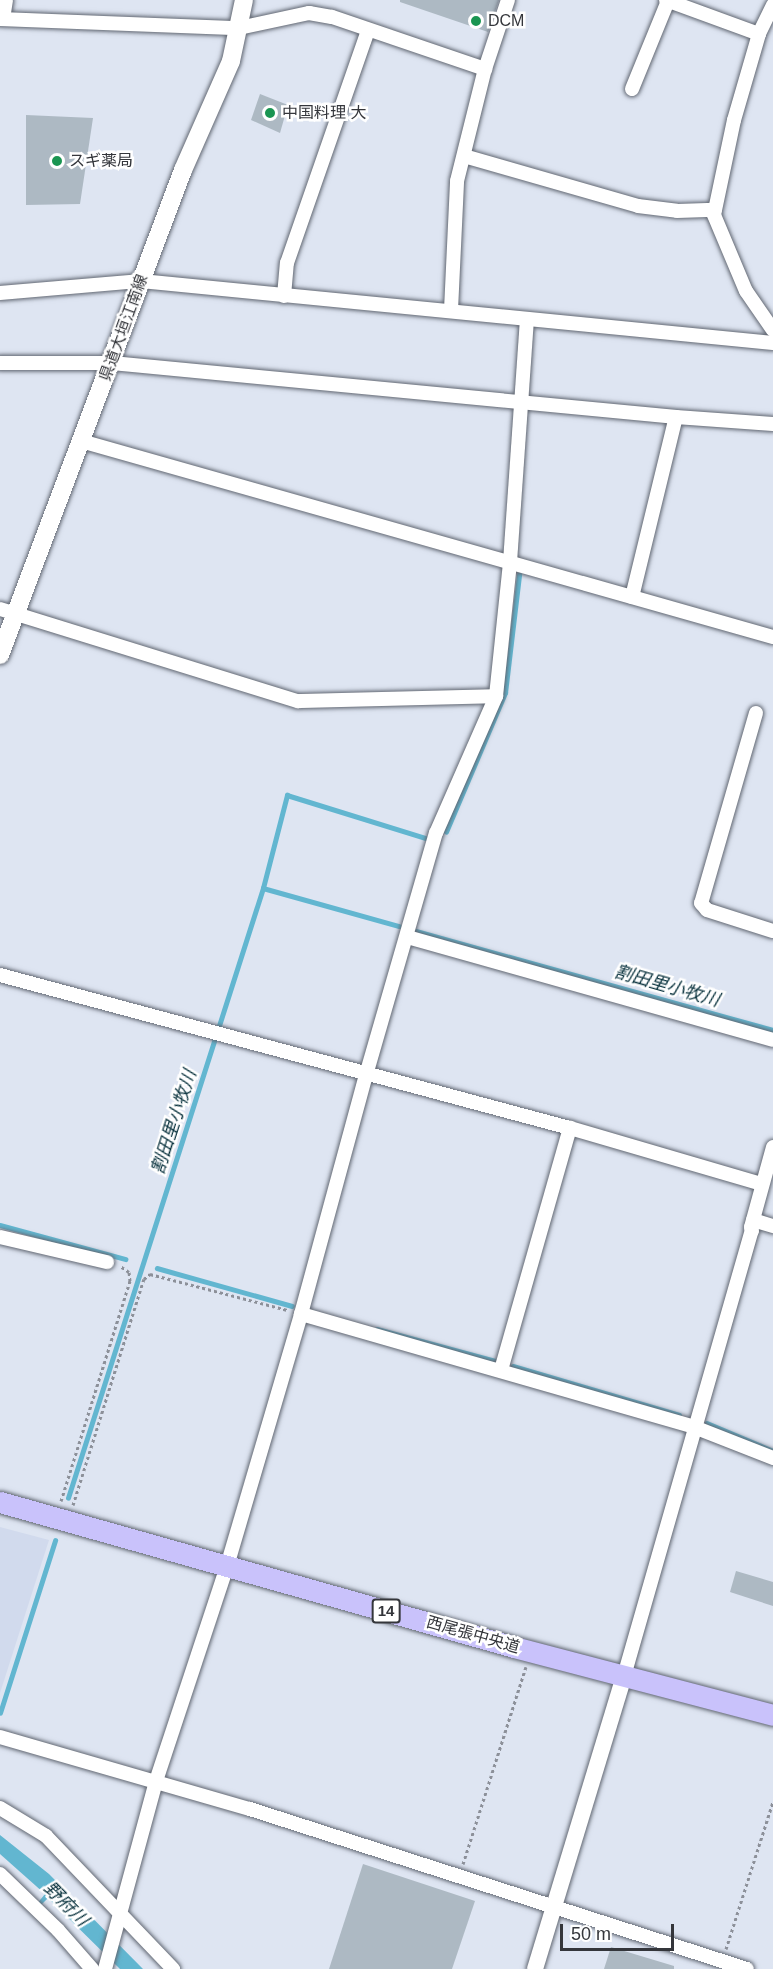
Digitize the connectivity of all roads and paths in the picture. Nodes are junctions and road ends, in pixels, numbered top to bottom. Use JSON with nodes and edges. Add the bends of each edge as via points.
{"nodes":[{"id":1,"x":6,"y":0,"type":"edge"},
{"id":2,"x":244,"y":0,"type":"edge"},
{"id":3,"x":508,"y":0,"type":"edge"},
{"id":4,"x":667,"y":0,"type":"edge"},
{"id":5,"x":773,"y":5,"type":"edge"},
{"id":6,"x":2,"y":19,"type":"edge"},
{"id":7,"x":239,"y":28,"type":"junction"},
{"id":8,"x":368,"y":30,"type":"junction"},
{"id":9,"x":759,"y":34,"type":"junction"},
{"id":10,"x":485,"y":69,"type":"junction"},
{"id":11,"x":632,"y":89,"type":"dead end"},
{"id":12,"x":464,"y":156,"type":"junction"},
{"id":13,"x":715,"y":210,"type":"junction"},
{"id":14,"x":141,"y":282,"type":"junction"},
{"id":15,"x":0,"y":293,"type":"edge"},
{"id":16,"x":284,"y":296,"type":"junction"},
{"id":17,"x":452,"y":310,"type":"junction"},
{"id":18,"x":527,"y":320,"type":"junction"},
{"id":19,"x":773,"y":330,"type":"edge"},
{"id":20,"x":773,"y":343,"type":"edge"},
{"id":21,"x":0,"y":363,"type":"edge"},
{"id":22,"x":112,"y":363,"type":"junction"},
{"id":23,"x":520,"y":402,"type":"junction"},
{"id":24,"x":676,"y":417,"type":"junction"},
{"id":25,"x":773,"y":424,"type":"edge"},
{"id":26,"x":81,"y":441,"type":"junction"},
{"id":27,"x":510,"y":562,"type":"junction"},
{"id":28,"x":632,"y":597,"type":"junction"},
{"id":29,"x":7,"y":612,"type":"edge"},
{"id":30,"x":773,"y":637,"type":"edge"},
{"id":31,"x":0,"y":655,"type":"edge"},
{"id":32,"x":496,"y":696,"type":"junction"},
{"id":33,"x":756,"y":713,"type":"dead end"},
{"id":34,"x":773,"y":931,"type":"edge"},
{"id":35,"x":407,"y":937,"type":"junction"},
{"id":36,"x":0,"y":975,"type":"edge"},
{"id":37,"x":773,"y":1040,"type":"edge"},
{"id":38,"x":366,"y":1075,"type":"junction"},
{"id":39,"x":570,"y":1128,"type":"junction"},
{"id":40,"x":773,"y":1147,"type":"edge"},
{"id":41,"x":762,"y":1184,"type":"junction"},
{"id":42,"x":753,"y":1220,"type":"junction"},
{"id":43,"x":773,"y":1226,"type":"edge"},
{"id":44,"x":0,"y":1238,"type":"edge"},
{"id":45,"x":107,"y":1262,"type":"joint"},
{"id":46,"x":301,"y":1314,"type":"junction"},
{"id":47,"x":501,"y":1370,"type":"junction"},
{"id":48,"x":694,"y":1426,"type":"junction"},
{"id":49,"x":773,"y":1458,"type":"edge"},
{"id":50,"x":0,"y":1502,"type":"edge"},
{"id":51,"x":62,"y":1519,"type":"junction"},
{"id":52,"x":227,"y":1566,"type":"junction"},
{"id":53,"x":531,"y":1651,"type":"junction"},
{"id":54,"x":624,"y":1676,"type":"junction"},
{"id":55,"x":773,"y":1715,"type":"edge"},
{"id":56,"x":0,"y":1737,"type":"edge"},
{"id":57,"x":156,"y":1781,"type":"junction"},
{"id":58,"x":773,"y":1802,"type":"edge"},
{"id":59,"x":0,"y":1808,"type":"edge"},
{"id":60,"x":0,"y":1874,"type":"edge"},
{"id":61,"x":458,"y":1877,"type":"junction"},
{"id":62,"x":553,"y":1908,"type":"junction"},
{"id":63,"x":121,"y":1912,"type":"junction"},
{"id":64,"x":722,"y":1961,"type":"junction"},
{"id":65,"x":92,"y":1969,"type":"edge"},
{"id":66,"x":105,"y":1969,"type":"edge"},
{"id":67,"x":173,"y":1969,"type":"edge"},
{"id":68,"x":535,"y":1969,"type":"edge"},
{"id":69,"x":747,"y":1969,"type":"edge"}],
"edges":[{"from":1,"to":6,"type":"street"},
{"from":2,"to":7,"type":"main road","name":"県道大垣江南線"},
{"from":3,"to":10,"type":"street"},
{"from":4,"to":9,"type":"street"},
{"from":4,"to":11,"type":"street"},
{"from":5,"to":9,"type":"street"},
{"from":6,"to":7,"type":"street"},
{"from":7,"to":8,"type":"street","via":[[309,14],[332,17]]},
{"from":7,"to":14,"type":"main road","name":"県道大垣江南線","via":[[231,62],[183,170]]},
{"from":8,"to":10,"type":"street"},
{"from":8,"to":16,"type":"street","via":[[287,263]]},
{"from":9,"to":13,"type":"street"},
{"from":10,"to":12,"type":"street"},
{"from":12,"to":13,"type":"street","via":[[638,206]]},
{"from":12,"to":17,"type":"street","via":[[457,181]]},
{"from":13,"to":19,"type":"street","via":[[731,260],[746,291]]},
{"from":14,"to":15,"type":"street"},
{"from":14,"to":16,"type":"street"},
{"from":14,"to":22,"type":"main road","name":"県道大垣江南線"},
{"from":16,"to":17,"type":"street"},
{"from":17,"to":18,"type":"street"},
{"from":18,"to":20,"type":"street"},
{"from":18,"to":23,"type":"street"},
{"from":21,"to":22,"type":"street"},
{"from":22,"to":23,"type":"street"},
{"from":22,"to":26,"type":"main road","name":"県道大垣江南線"},
{"from":23,"to":24,"type":"street"},
{"from":23,"to":27,"type":"street"},
{"from":24,"to":25,"type":"street"},
{"from":24,"to":28,"type":"street"},
{"from":26,"to":27,"type":"street"},
{"from":26,"to":29,"type":"main road","name":"県道大垣江南線"},
{"from":27,"to":28,"type":"street"},
{"from":27,"to":32,"type":"street"},
{"from":28,"to":30,"type":"street"},
{"from":29,"to":31,"type":"main road","name":"県道大垣江南線"},
{"from":29,"to":32,"type":"street","via":[[298,701]]},
{"from":32,"to":35,"type":"street","via":[[436,833]]},
{"from":33,"to":34,"type":"street","via":[[701,903],[707,910]]},
{"from":35,"to":37,"type":"street"},
{"from":35,"to":38,"type":"street"},
{"from":36,"to":38,"type":"street"},
{"from":38,"to":39,"type":"street"},
{"from":38,"to":46,"type":"street"},
{"from":39,"to":41,"type":"street"},
{"from":39,"to":47,"type":"street"},
{"from":40,"to":41,"type":"street"},
{"from":41,"to":42,"type":"street"},
{"from":42,"to":43,"type":"street"},
{"from":42,"to":48,"type":"street"},
{"from":44,"to":45,"type":"street"},
{"from":45,"to":51,"type":"path","via":[[123,1267],[129,1272],[130,1281]]},
{"from":46,"to":47,"type":"street"},
{"from":46,"to":51,"type":"path","via":[[150,1274],[144,1279]]},
{"from":46,"to":52,"type":"street"},
{"from":47,"to":48,"type":"street"},
{"from":48,"to":49,"type":"street"},
{"from":48,"to":54,"type":"street"},
{"from":50,"to":51,"type":"main road","name":"西尾張中央道","number":"14"},
{"from":51,"to":52,"type":"main road","name":"西尾張中央道","number":"14"},
{"from":52,"to":53,"type":"main road","name":"西尾張中央道","number":"14"},
{"from":52,"to":57,"type":"street"},
{"from":53,"to":54,"type":"main road","name":"西尾張中央道","number":"14"},
{"from":53,"to":61,"type":"path"},
{"from":54,"to":55,"type":"main road","name":"西尾張中央道","number":"14"},
{"from":54,"to":62,"type":"street"},
{"from":56,"to":57,"type":"street"},
{"from":57,"to":61,"type":"street"},
{"from":57,"to":63,"type":"street"},
{"from":58,"to":64,"type":"path"},
{"from":59,"to":63,"type":"street","via":[[46,1836]]},
{"from":60,"to":65,"type":"street"},
{"from":61,"to":62,"type":"street"},
{"from":62,"to":64,"type":"street"},
{"from":62,"to":68,"type":"street"},
{"from":63,"to":66,"type":"street"},
{"from":63,"to":67,"type":"street"},
{"from":64,"to":69,"type":"street"}]}
